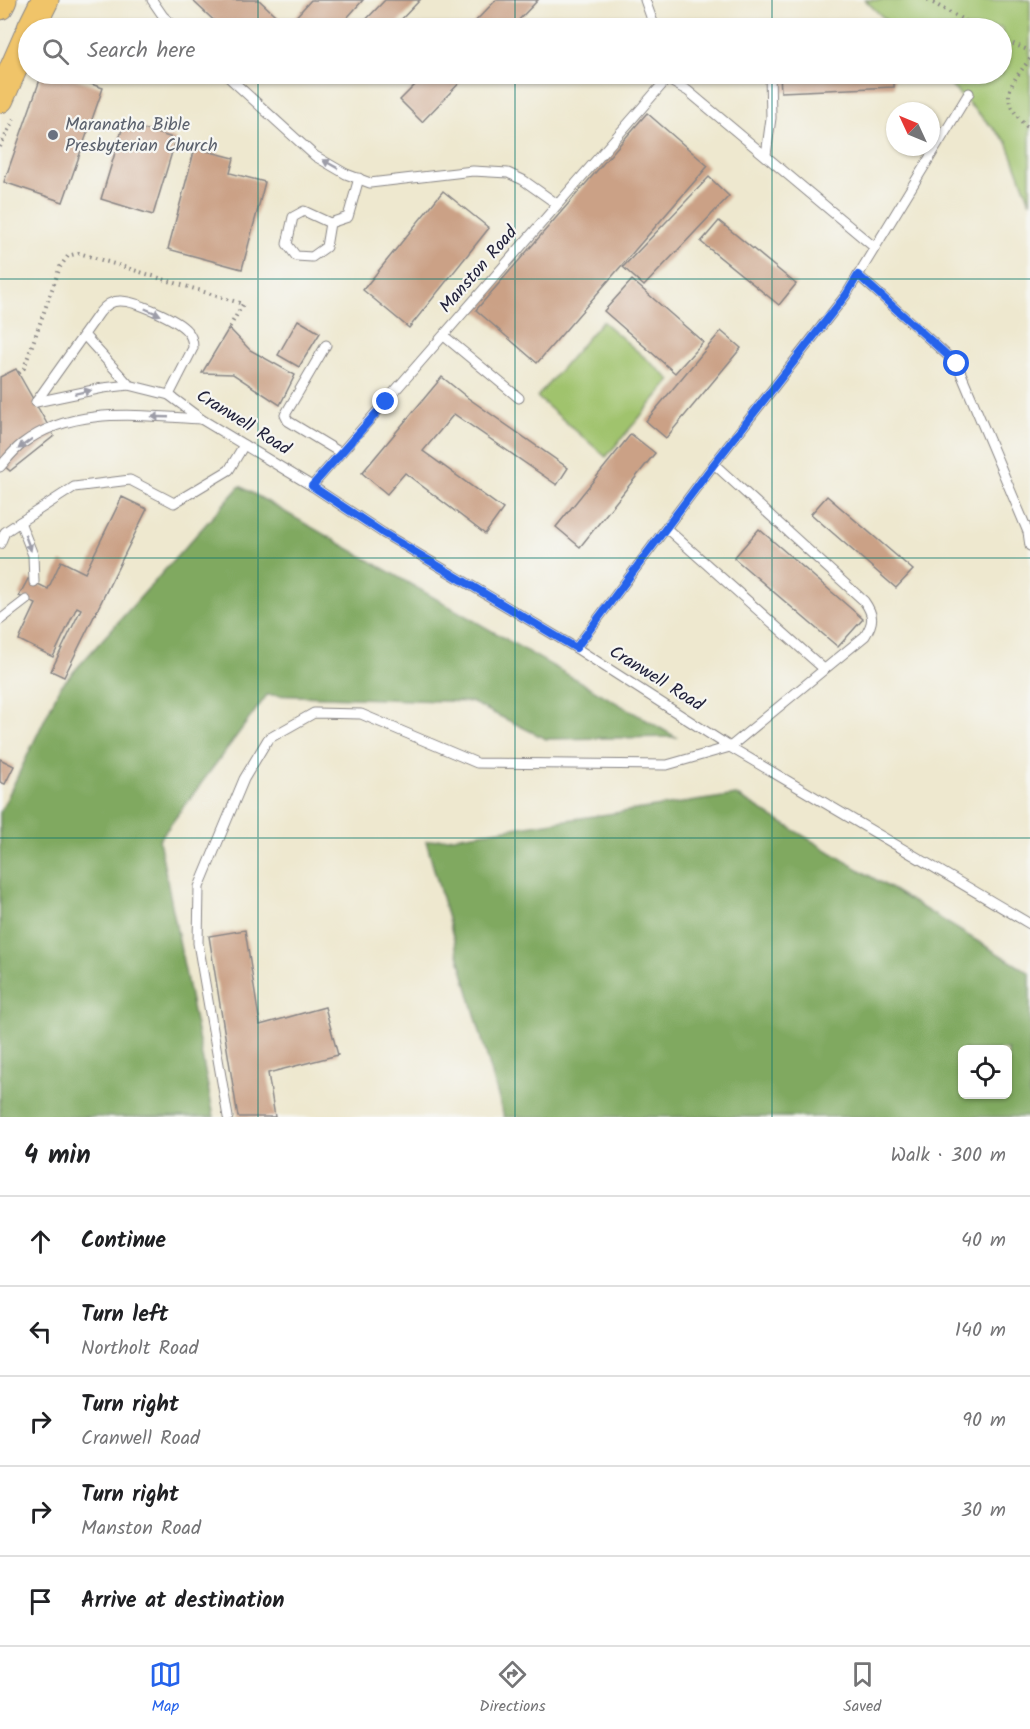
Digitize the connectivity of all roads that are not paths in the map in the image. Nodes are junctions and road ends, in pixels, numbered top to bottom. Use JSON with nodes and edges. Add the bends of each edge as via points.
{"nodes":[{"id":1,"x":3,"y":0,"type":"edge"},
{"id":2,"x":45,"y":0,"type":"edge"},
{"id":3,"x":152,"y":0,"type":"edge"},
{"id":4,"x":645,"y":0,"type":"edge"},
{"id":5,"x":0,"y":6,"type":"edge"},
{"id":6,"x":36,"y":18,"type":"edge"},
{"id":7,"x":165,"y":18,"type":"edge"},
{"id":8,"x":651,"y":18,"type":"edge"},
{"id":9,"x":18,"y":58,"type":"edge"},
{"id":10,"x":236,"y":84,"type":"edge"},
{"id":11,"x":660,"y":84,"type":"edge"},
{"id":12,"x":679,"y":84,"type":"edge"},
{"id":13,"x":770,"y":84,"type":"edge"},
{"id":14,"x":969,"y":93,"type":"dead end"},
{"id":15,"x":0,"y":99,"type":"edge"},
{"id":16,"x":766,"y":155,"type":"junction"},
{"id":17,"x":359,"y":178,"type":"junction"},
{"id":18,"x":557,"y":204,"type":"junction"},
{"id":19,"x":330,"y":223,"type":"junction"},
{"id":20,"x":874,"y":247,"type":"junction"},
{"id":21,"x":858,"y":275,"type":"junction"},
{"id":22,"x":84,"y":335,"type":"junction"},
{"id":23,"x":444,"y":336,"type":"junction"},
{"id":24,"x":326,"y":345,"type":"dead end"},
{"id":25,"x":129,"y":385,"type":"junction"},
{"id":26,"x":169,"y":394,"type":"junction"},
{"id":27,"x":519,"y":398,"type":"dead end"},
{"id":28,"x":201,"y":419,"type":"junction"},
{"id":29,"x":244,"y":445,"type":"junction"},
{"id":30,"x":341,"y":453,"type":"junction"},
{"id":31,"x":714,"y":464,"type":"junction"},
{"id":32,"x":0,"y":467,"type":"edge"},
{"id":33,"x":312,"y":486,"type":"junction"},
{"id":34,"x":20,"y":522,"type":"junction"},
{"id":35,"x":666,"y":528,"type":"junction"},
{"id":36,"x":0,"y":544,"type":"edge"},
{"id":37,"x":1030,"y":546,"type":"edge"},
{"id":38,"x":34,"y":582,"type":"dead end"},
{"id":39,"x":27,"y":600,"type":"dead end"},
{"id":40,"x":0,"y":620,"type":"edge"},
{"id":41,"x":576,"y":648,"type":"junction"},
{"id":42,"x":824,"y":669,"type":"junction"},
{"id":43,"x":730,"y":747,"type":"junction"},
{"id":44,"x":1030,"y":924,"type":"edge"},
{"id":45,"x":228,"y":1117,"type":"edge"}],
"edges":[{"from":1,"to":5,"type":"main road"},
{"from":2,"to":6,"type":"main road"},
{"from":3,"to":7,"type":"lane"},
{"from":4,"to":8,"type":"lane"},
{"from":9,"to":15,"type":"main road"},
{"from":17,"to":10,"type":"lane","one_way":true,"via":[[315,156]]},
{"from":11,"to":18,"type":"lane","name":"Manston Road"},
{"from":12,"to":16,"type":"lane"},
{"from":13,"to":16,"type":"lane"},
{"from":14,"to":20,"type":"lane"},
{"from":16,"to":20,"type":"lane"},
{"from":17,"to":18,"type":"lane","via":[[370,183],[472,171],[508,173]]},
{"from":17,"to":19,"type":"lane","via":[[348,217]]},
{"from":18,"to":23,"type":"lane","name":"Manston Road"},
{"from":19,"to":19,"type":"lane","via":[[326,247],[312,257],[296,256],[287,244],[293,217],[304,211]]},
{"from":20,"to":21,"type":"lane"},
{"from":21,"to":31,"type":"lane"},
{"from":21,"to":37,"type":"lane","via":[[957,364],[1028,532]]},
{"from":22,"to":25,"type":"lane"},
{"from":22,"to":25,"type":"lane","name":"Cranwell Road","one_way":true,"via":[[36,402]]},
{"from":22,"to":26,"type":"lane","one_way":true,"via":[[106,305],[118,301],[133,303],[177,322],[188,331],[193,348]]},
{"from":23,"to":27,"type":"lane"},
{"from":23,"to":30,"type":"lane","name":"Manston Road"},
{"from":24,"to":30,"type":"lane","via":[[285,415],[288,421]]},
{"from":25,"to":26,"type":"lane","name":"Cranwell Road"},
{"from":26,"to":28,"type":"lane","name":"Cranwell Road"},
{"from":28,"to":29,"type":"lane","name":"Cranwell Road"},
{"from":28,"to":32,"type":"lane","one_way":true,"via":[[119,415],[81,418],[53,426],[22,444]]},
{"from":29,"to":33,"type":"lane","name":"Cranwell Road"},
{"from":29,"to":34,"type":"lane","via":[[229,470],[174,503],[130,480],[74,487]]},
{"from":30,"to":33,"type":"lane","name":"Manston Road"},
{"from":31,"to":35,"type":"lane"},
{"from":31,"to":42,"type":"lane","via":[[870,610],[872,626],[865,636]]},
{"from":33,"to":41,"type":"lane","name":"Cranwell Road"},
{"from":34,"to":36,"type":"lane","via":[[5,532]]},
{"from":34,"to":38,"type":"lane","one_way":true,"via":[[33,555]]},
{"from":35,"to":41,"type":"lane"},
{"from":35,"to":42,"type":"lane"},
{"from":39,"to":40,"type":"lane"},
{"from":41,"to":43,"type":"lane","name":"Cranwell Road"},
{"from":42,"to":43,"type":"lane"},
{"from":43,"to":44,"type":"lane","name":"Cranwell Road"},
{"from":43,"to":45,"type":"lane","via":[[667,765],[477,763],[361,714],[314,713],[268,739],[244,779],[200,887],[198,944]]}]}
